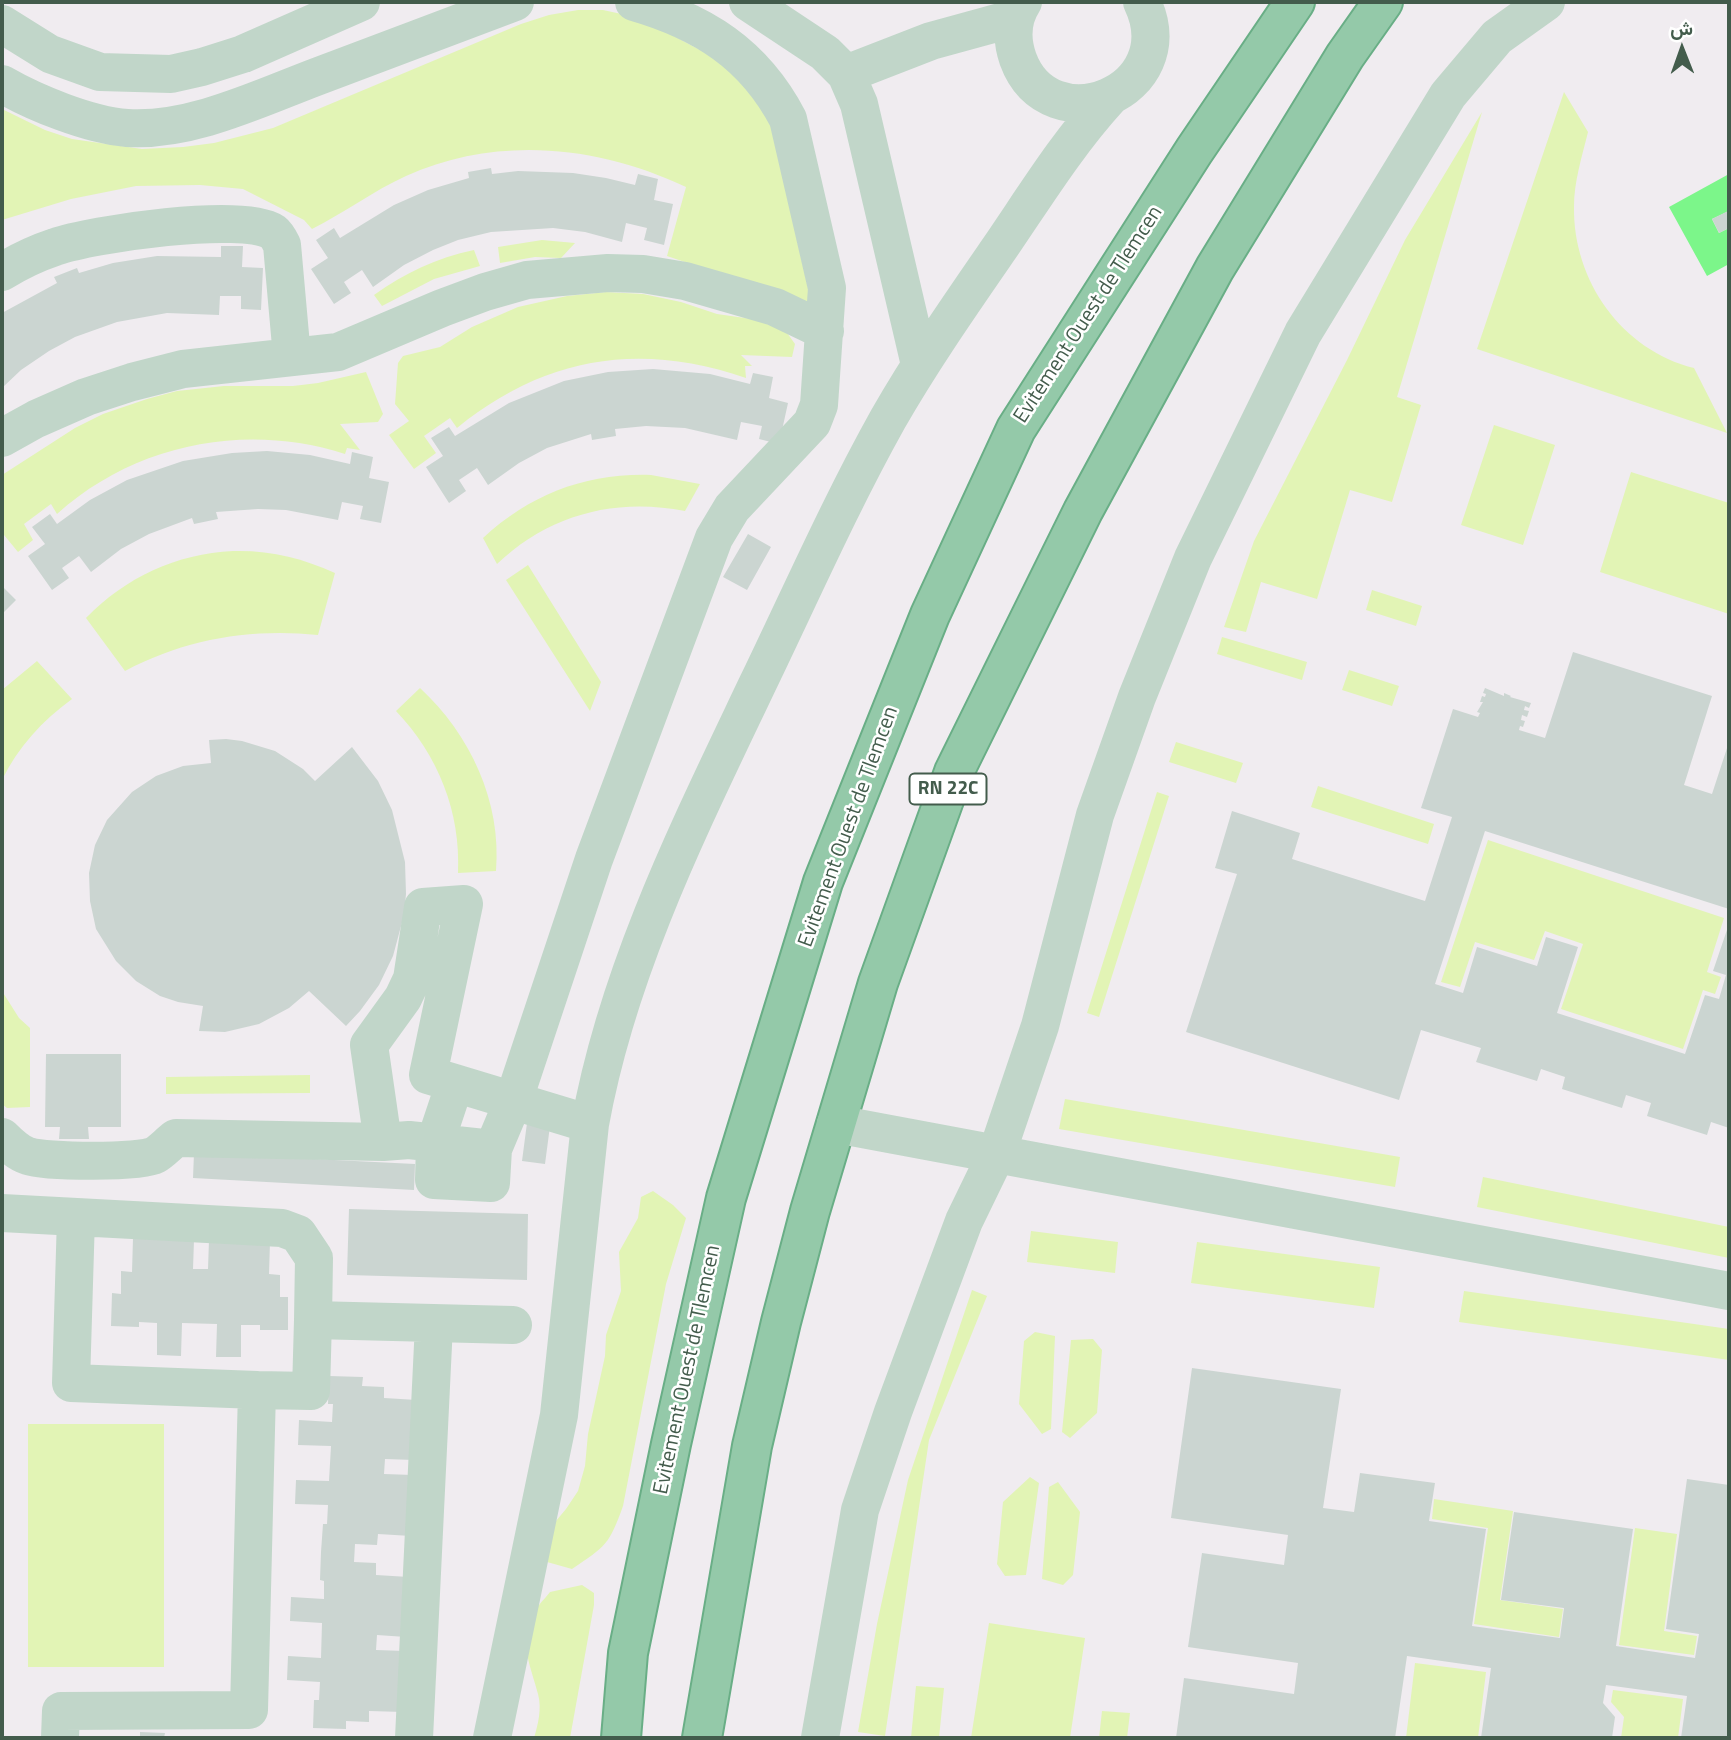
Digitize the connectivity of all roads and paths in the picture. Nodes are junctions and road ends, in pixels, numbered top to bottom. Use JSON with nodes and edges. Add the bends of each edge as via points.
{"nodes":[{"id":1,"x":361,"y":2,"type":"edge"},
{"id":2,"x":515,"y":2,"type":"edge"},
{"id":3,"x":634,"y":2,"type":"edge"},
{"id":4,"x":748,"y":2,"type":"edge"},
{"id":5,"x":1142,"y":2,"type":"edge"},
{"id":6,"x":1173,"y":2,"type":"edge"},
{"id":7,"x":1295,"y":2,"type":"edge"},
{"id":8,"x":1383,"y":2,"type":"edge"},
{"id":9,"x":1546,"y":2,"type":"edge"},
{"id":10,"x":1019,"y":10,"type":"edge"},
{"id":11,"x":2,"y":24,"type":"edge"},
{"id":12,"x":1151,"y":39,"type":"junction"},
{"id":13,"x":846,"y":74,"type":"junction"},
{"id":14,"x":2,"y":84,"type":"edge"},
{"id":15,"x":1048,"y":94,"type":"junction"},
{"id":16,"x":1109,"y":98,"type":"junction"},
{"id":17,"x":1075,"y":136,"type":"junction"},
{"id":18,"x":2,"y":272,"type":"edge"},
{"id":19,"x":825,"y":331,"type":"junction"},
{"id":20,"x":292,"y":357,"type":"junction"},
{"id":21,"x":920,"y":365,"type":"junction"},
{"id":22,"x":2,"y":438,"type":"edge"},
{"id":23,"x":369,"y":1045,"type":"junction"},
{"id":24,"x":441,"y":1079,"type":"junction"},
{"id":25,"x":514,"y":1099,"type":"junction"},
{"id":26,"x":590,"y":1124,"type":"junction"},
{"id":27,"x":836,"y":1125,"type":"junction"},
{"id":28,"x":2,"y":1137,"type":"edge"},
{"id":29,"x":409,"y":1142,"type":"junction"},
{"id":30,"x":997,"y":1153,"type":"junction"},
{"id":31,"x":2,"y":1213,"type":"edge"},
{"id":32,"x":76,"y":1217,"type":"junction"},
{"id":33,"x":1729,"y":1291,"type":"edge"},
{"id":34,"x":313,"y":1320,"type":"junction"},
{"id":35,"x":435,"y":1324,"type":"junction"},
{"id":36,"x":513,"y":1325,"type":"dead end"},
{"id":37,"x":257,"y":1390,"type":"junction"},
{"id":38,"x":628,"y":1653,"type":"junction"},
{"id":39,"x":715,"y":1657,"type":"junction"},
{"id":40,"x":60,"y":1738,"type":"edge"},
{"id":41,"x":414,"y":1738,"type":"edge"},
{"id":42,"x":492,"y":1738,"type":"edge"},
{"id":43,"x":605,"y":1738,"type":"edge"},
{"id":44,"x":621,"y":1738,"type":"edge"},
{"id":45,"x":702,"y":1738,"type":"edge"},
{"id":46,"x":709,"y":1738,"type":"edge"},
{"id":47,"x":820,"y":1738,"type":"edge"}],
"edges":[{"from":1,"to":11,"type":"street","via":[[243,54],[171,74],[100,72],[50,54]]},
{"from":2,"to":14,"type":"street","via":[[245,104],[169,126],[105,124]]},
{"from":3,"to":19,"type":"street","via":[[697,25],[732,47],[775,95],[788,119],[827,288]]},
{"from":4,"to":13,"type":"street","via":[[816,47]]},
{"from":5,"to":12,"type":"street"},
{"from":6,"to":12,"type":"street"},
{"from":7,"to":38,"type":"highway","name":"Evitement Ouest de Tlemcen","via":[[1016,429],[930,615],[823,882],[726,1199]]},
{"from":8,"to":27,"type":"highway","number":"RN 22C","via":[[1215,268],[1083,511],[954,772],[878,983]]},
{"from":9,"to":30,"type":"street","via":[[1497,37],[1448,95],[1303,333],[1193,558],[1095,815],[1040,1026]]},
{"from":10,"to":13,"type":"street"},
{"from":10,"to":15,"type":"street","via":[[1014,43],[1022,68]]},
{"from":12,"to":16,"type":"street","via":[[1139,74]]},
{"from":13,"to":21,"type":"street","via":[[859,104]]},
{"from":15,"to":16,"type":"street","via":[[1084,103]]},
{"from":15,"to":17,"type":"street"},
{"from":16,"to":17,"type":"street"},
{"from":17,"to":21,"type":"street"},
{"from":18,"to":20,"type":"street","via":[[56,246],[110,234],[211,224],[260,227],[274,232],[282,245]]},
{"from":19,"to":20,"type":"street","via":[[775,307],[685,281],[608,273],[527,280],[452,304],[338,352]]},
{"from":19,"to":25,"type":"street","via":[[821,391],[812,423],[732,508],[714,538],[581,895]]},
{"from":20,"to":22,"type":"street","via":[[183,369],[132,382],[86,397]]},
{"from":21,"to":26,"type":"street","via":[[853,484],[690,825],[625,986]]},
{"from":23,"to":24,"type":"street"},
{"from":23,"to":24,"type":"street","via":[[404,998],[412,979],[423,907],[464,904]]},
{"from":23,"to":29,"type":"street"},
{"from":24,"to":25,"type":"street"},
{"from":24,"to":29,"type":"street"},
{"from":25,"to":26,"type":"street"},
{"from":25,"to":29,"type":"street","via":[[493,1149],[491,1182],[434,1180]]},
{"from":26,"to":42,"type":"street","via":[[559,1415]]},
{"from":27,"to":30,"type":"street"},
{"from":27,"to":39,"type":"highway","number":"RN 22C","via":[[758,1422]]},
{"from":28,"to":29,"type":"street","via":[[30,1157],[70,1160],[153,1156],[176,1138]]},
{"from":30,"to":33,"type":"street"},
{"from":30,"to":47,"type":"street","via":[[964,1221],[860,1510]]},
{"from":31,"to":32,"type":"street"},
{"from":32,"to":34,"type":"street","via":[[282,1228],[298,1234],[314,1258]]},
{"from":32,"to":37,"type":"street","via":[[71,1383]]},
{"from":34,"to":35,"type":"street"},
{"from":34,"to":37,"type":"street","via":[[311,1391]]},
{"from":35,"to":36,"type":"street"},
{"from":35,"to":41,"type":"street"},
{"from":37,"to":40,"type":"street","via":[[249,1710],[61,1711]]},
{"from":38,"to":43,"type":"highway"},
{"from":38,"to":44,"type":"highway","name":"Evitement Ouest de Tlemcen"},
{"from":39,"to":45,"type":"highway","number":"RN 22C"},
{"from":39,"to":46,"type":"highway","number":"RN 22C"}]}
